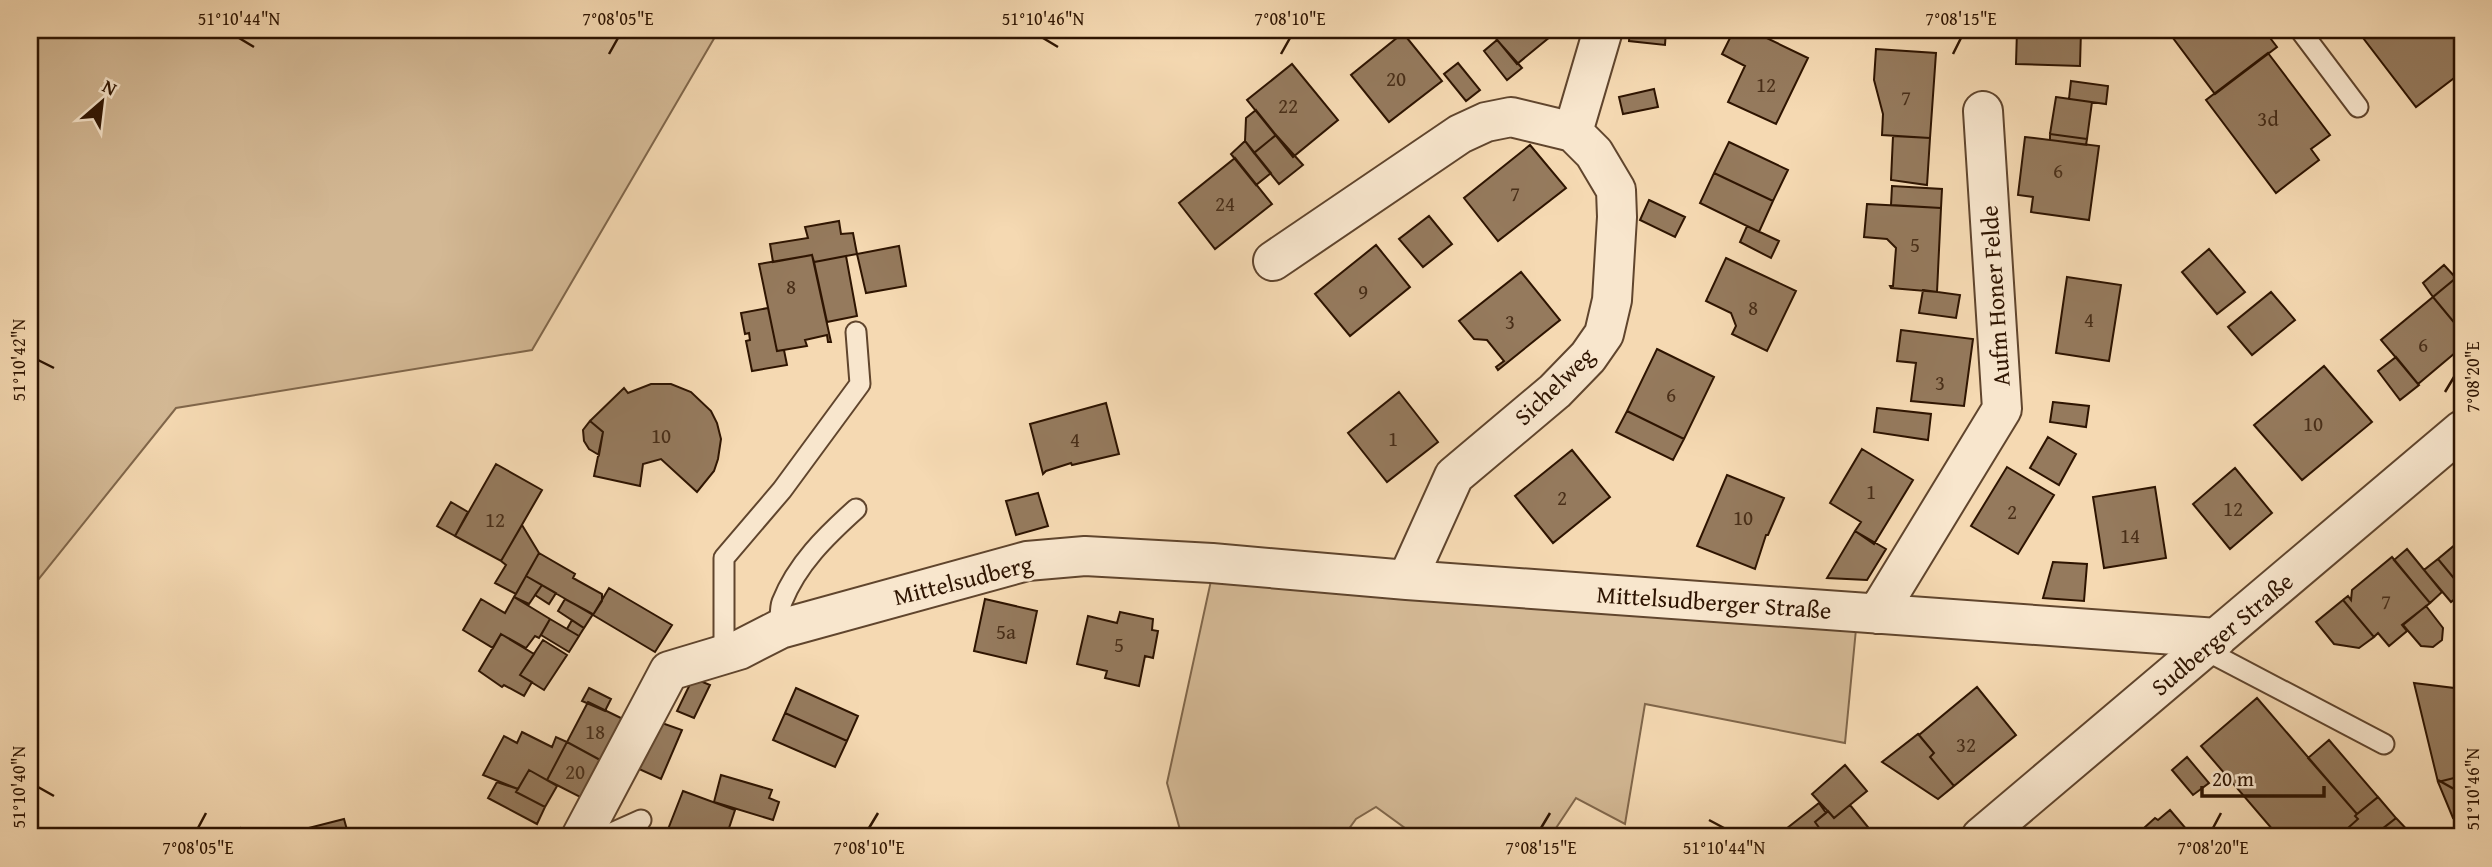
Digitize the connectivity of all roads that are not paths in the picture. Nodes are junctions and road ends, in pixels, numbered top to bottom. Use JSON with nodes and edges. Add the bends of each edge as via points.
{"nodes":[{"id":1,"x":1602,"y":30,"type":"edge"},
{"id":2,"x":2300,"y":30,"type":"edge"},
{"id":3,"x":2358,"y":107,"type":"dead end"},
{"id":4,"x":1983,"y":111,"type":"dead end"},
{"id":5,"x":1573,"y":132,"type":"junction"},
{"id":6,"x":1273,"y":261,"type":"dead end"},
{"id":7,"x":856,"y":332,"type":"dead end"},
{"id":8,"x":2462,"y":430,"type":"edge"},
{"id":9,"x":856,"y":509,"type":"dead end"},
{"id":10,"x":1212,"y":563,"type":"joint"},
{"id":11,"x":1408,"y":580,"type":"junction"},
{"id":12,"x":1877,"y":614,"type":"junction"},
{"id":13,"x":780,"y":629,"type":"junction"},
{"id":14,"x":2210,"y":644,"type":"junction"},
{"id":15,"x":724,"y":654,"type":"junction"},
{"id":16,"x":2384,"y":744,"type":"dead end"},
{"id":17,"x":641,"y":820,"type":"dead end"},
{"id":18,"x":581,"y":837,"type":"edge"},
{"id":19,"x":603,"y":837,"type":"edge"},
{"id":20,"x":1981,"y":837,"type":"edge"}],
"edges":[{"from":1,"to":5,"type":"street"},
{"from":2,"to":3,"type":"lane"},
{"from":4,"to":12,"type":"street","name":"Aufm Honer Felde","via":[[2002,409]]},
{"from":5,"to":6,"type":"street","via":[[1511,117],[1486,122],[1460,134]]},
{"from":5,"to":11,"type":"street","name":"Sichelweg","via":[[1594,153],[1616,190],[1612,300],[1604,334],[1555,391],[1454,476]]},
{"from":7,"to":15,"type":"lane","via":[[860,384],[782,490],[724,558]]},
{"from":8,"to":14,"type":"street","name":"Sudberger Straße"},
{"from":9,"to":13,"type":"lane","via":[[804,561],[781,604]]},
{"from":10,"to":11,"type":"street","name":"Mittelsudberger Straße"},
{"from":10,"to":13,"type":"street","name":"Mittelsudberg","via":[[1085,556],[1027,561]]},
{"from":11,"to":12,"type":"street","name":"Mittelsudberger Straße"},
{"from":12,"to":14,"type":"street","name":"Mittelsudberger Straße"},
{"from":13,"to":15,"type":"street","name":"Mittelsudberg"},
{"from":14,"to":16,"type":"lane"},
{"from":14,"to":20,"type":"street","name":"Sudberger Straße"},
{"from":15,"to":18,"type":"street","name":"Mittelsudberg","via":[[669,671]]},
{"from":17,"to":19,"type":"lane"}]}
